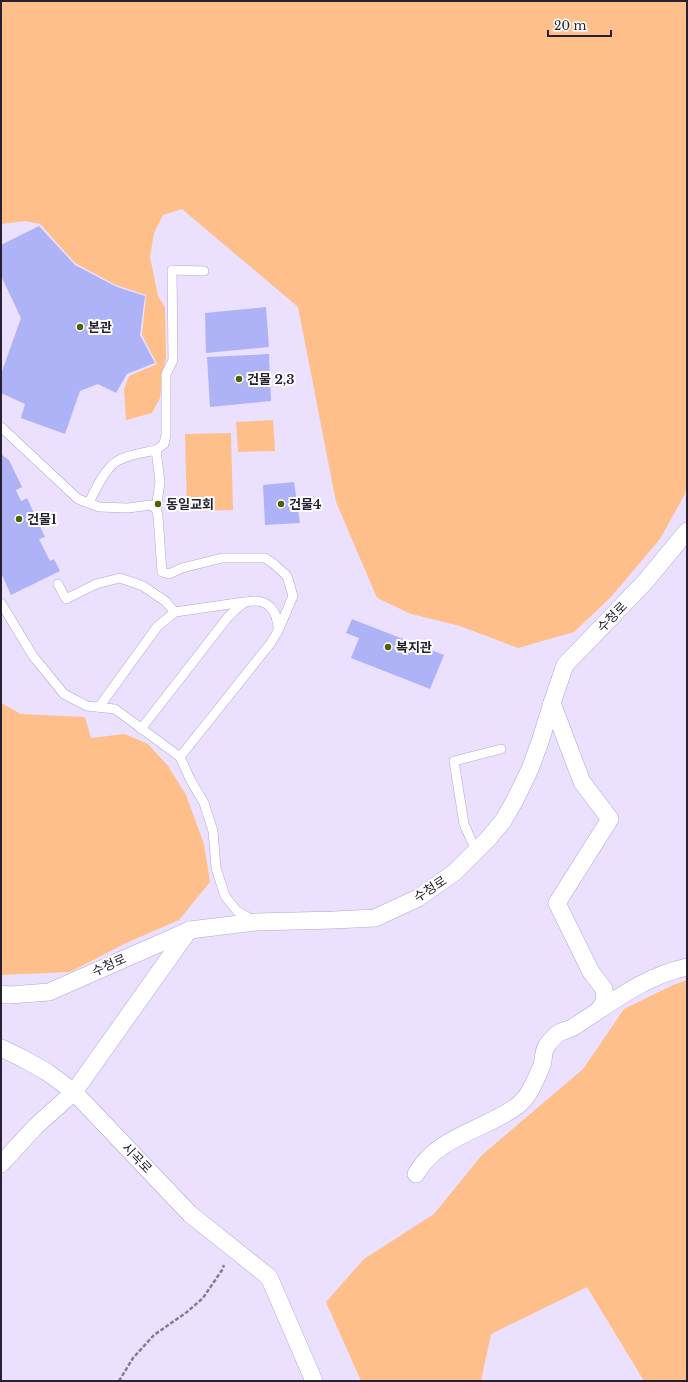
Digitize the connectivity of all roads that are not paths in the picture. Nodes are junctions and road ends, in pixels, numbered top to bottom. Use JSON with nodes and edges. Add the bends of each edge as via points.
{"nodes":[{"id":1,"x":204,"y":271,"type":"dead end"},
{"id":2,"x":1,"y":427,"type":"edge"},
{"id":3,"x":156,"y":450,"type":"junction"},
{"id":4,"x":89,"y":503,"type":"junction"},
{"id":5,"x":156,"y":509,"type":"junction"},
{"id":6,"x":687,"y":531,"type":"edge"},
{"id":7,"x":58,"y":584,"type":"dead end"},
{"id":8,"x":244,"y":602,"type":"junction"},
{"id":9,"x":1,"y":603,"type":"edge"},
{"id":10,"x":175,"y":612,"type":"junction"},
{"id":11,"x":278,"y":631,"type":"junction"},
{"id":12,"x":552,"y":703,"type":"junction"},
{"id":13,"x":99,"y":707,"type":"junction"},
{"id":14,"x":141,"y":729,"type":"junction"},
{"id":15,"x":501,"y":749,"type":"dead end"},
{"id":16,"x":180,"y":757,"type":"junction"},
{"id":17,"x":476,"y":851,"type":"junction"},
{"id":18,"x":256,"y":922,"type":"junction"},
{"id":19,"x":190,"y":930,"type":"junction"},
{"id":20,"x":687,"y":967,"type":"edge"},
{"id":21,"x":1,"y":994,"type":"edge"},
{"id":22,"x":599,"y":1010,"type":"junction"},
{"id":23,"x":1,"y":1048,"type":"edge"},
{"id":24,"x":74,"y":1092,"type":"junction"},
{"id":25,"x":1,"y":1164,"type":"edge"},
{"id":26,"x":416,"y":1174,"type":"dead end"},
{"id":27,"x":314,"y":1381,"type":"edge"}],
"edges":[{"from":1,"to":3,"type":"lane","via":[[172,270],[173,360],[166,374],[166,434],[164,444]]},
{"from":2,"to":4,"type":"lane","via":[[78,498]]},
{"from":3,"to":4,"type":"lane","via":[[117,460],[96,486]]},
{"from":3,"to":5,"type":"lane","via":[[160,482]]},
{"from":4,"to":5,"type":"lane","via":[[99,507],[128,508],[150,505]]},
{"from":5,"to":11,"type":"lane","via":[[162,572],[169,574],[222,558],[265,558],[287,576],[293,596]]},
{"from":6,"to":12,"type":"street","name":"수청로","via":[[645,582],[565,665]]},
{"from":7,"to":10,"type":"lane","via":[[66,599],[96,584],[120,578],[143,586],[165,601]]},
{"from":8,"to":10,"type":"lane"},
{"from":8,"to":11,"type":"lane","via":[[261,602],[272,607],[278,619]]},
{"from":8,"to":14,"type":"lane","via":[[228,617]]},
{"from":9,"to":13,"type":"lane","via":[[33,656],[64,694],[87,706]]},
{"from":10,"to":13,"type":"lane","via":[[157,627]]},
{"from":11,"to":16,"type":"lane"},
{"from":12,"to":17,"type":"street","name":"수청로","via":[[530,769],[515,800],[503,821]]},
{"from":12,"to":22,"type":"street","via":[[582,782],[610,819],[557,903],[591,972],[604,988],[605,1000]]},
{"from":13,"to":14,"type":"lane","via":[[115,709]]},
{"from":14,"to":16,"type":"lane"},
{"from":15,"to":17,"type":"lane","via":[[454,761],[464,824]]},
{"from":16,"to":18,"type":"lane","via":[[204,803],[213,831],[216,868],[224,896],[237,911]]},
{"from":17,"to":18,"type":"street","name":"수청로","via":[[455,872],[418,898],[375,918]]},
{"from":18,"to":19,"type":"street","name":"수청로"},
{"from":19,"to":21,"type":"street","name":"수청로","via":[[49,992]]},
{"from":19,"to":24,"type":"street"},
{"from":20,"to":22,"type":"street","via":[[652,978]]},
{"from":22,"to":26,"type":"street","via":[[573,1028],[560,1032],[546,1048],[529,1095],[518,1106],[454,1139],[421,1164]]},
{"from":23,"to":24,"type":"street","name":"시곡로","via":[[47,1072]]},
{"from":24,"to":25,"type":"street","via":[[36,1126]]},
{"from":24,"to":27,"type":"street","name":"시곡로","via":[[190,1214],[269,1277]]}]}
